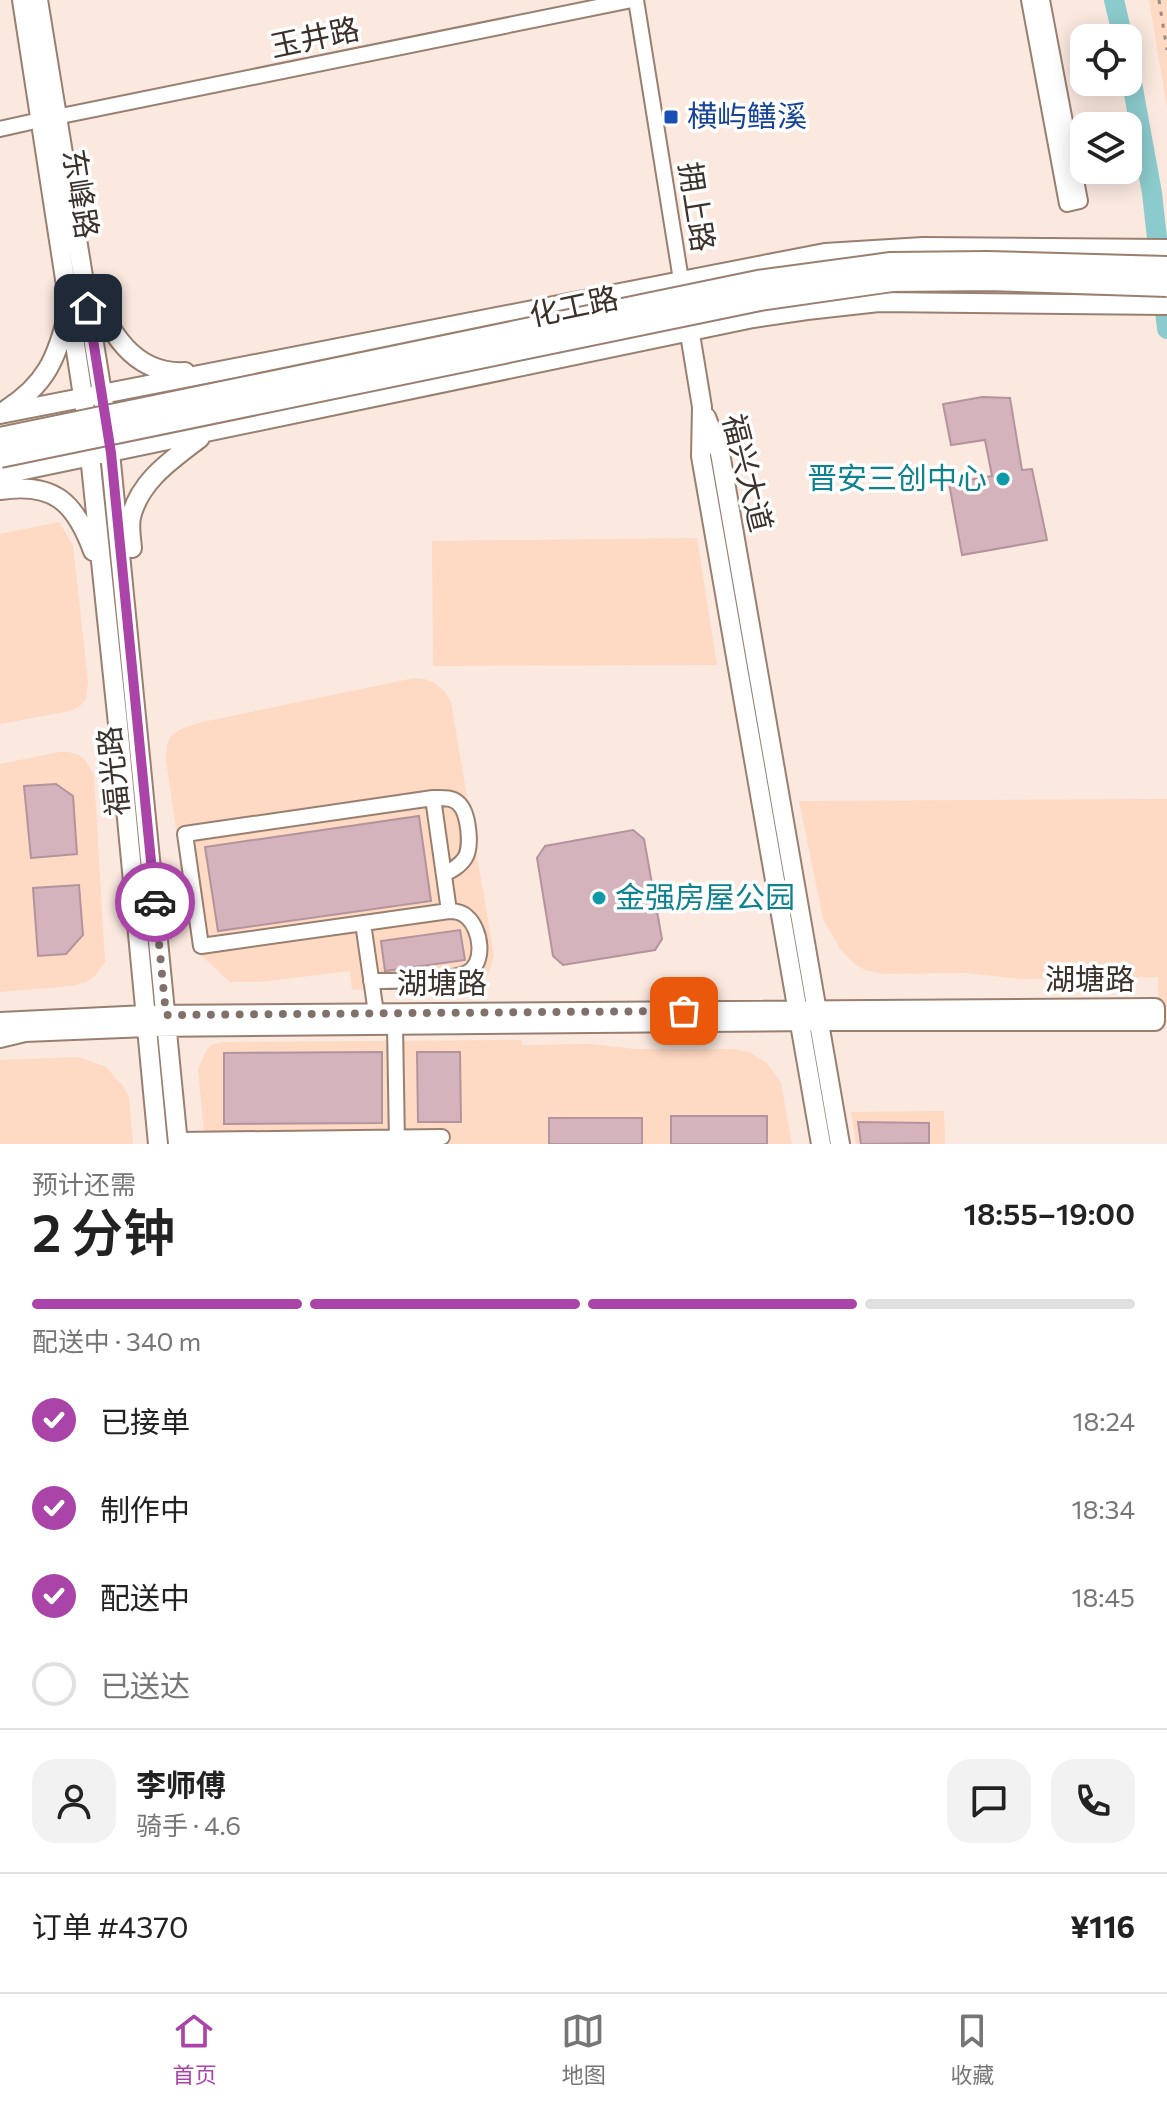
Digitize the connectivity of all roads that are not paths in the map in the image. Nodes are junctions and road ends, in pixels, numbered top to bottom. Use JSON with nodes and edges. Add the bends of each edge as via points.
{"nodes":[{"id":1,"x":22,"y":0,"type":"edge"},
{"id":2,"x":38,"y":0,"type":"edge"},
{"id":3,"x":634,"y":0,"type":"edge"},
{"id":4,"x":1029,"y":0,"type":"edge"},
{"id":5,"x":1042,"y":0,"type":"edge"},
{"id":6,"x":48,"y":119,"type":"junction"},
{"id":7,"x":0,"y":129,"type":"edge"},
{"id":8,"x":1167,"y":249,"type":"edge"},
{"id":9,"x":79,"y":252,"type":"junction"},
{"id":10,"x":1167,"y":268,"type":"edge"},
{"id":11,"x":681,"y":280,"type":"junction"},
{"id":12,"x":1167,"y":285,"type":"edge"},
{"id":13,"x":1167,"y":305,"type":"edge"},
{"id":14,"x":69,"y":306,"type":"junction"},
{"id":15,"x":690,"y":332,"type":"junction"},
{"id":16,"x":228,"y":370,"type":"junction"},
{"id":17,"x":93,"y":395,"type":"junction"},
{"id":18,"x":0,"y":414,"type":"edge"},
{"id":19,"x":208,"y":432,"type":"junction"},
{"id":20,"x":0,"y":439,"type":"edge"},
{"id":21,"x":111,"y":453,"type":"junction"},
{"id":22,"x":0,"y":456,"type":"edge"},
{"id":23,"x":90,"y":457,"type":"junction"},
{"id":24,"x":0,"y":475,"type":"edge"},
{"id":25,"x":0,"y":490,"type":"edge"},
{"id":26,"x":102,"y":577,"type":"junction"},
{"id":27,"x":130,"y":651,"type":"junction"},
{"id":28,"x":433,"y":798,"type":"junction"},
{"id":29,"x":444,"y":874,"type":"junction"},
{"id":30,"x":449,"y":911,"type":"junction"},
{"id":31,"x":363,"y":923,"type":"junction"},
{"id":32,"x":371,"y":981,"type":"junction"},
{"id":33,"x":376,"y":1013,"type":"junction"},
{"id":34,"x":808,"y":1016,"type":"junction"},
{"id":35,"x":146,"y":1021,"type":"junction"},
{"id":36,"x":167,"y":1021,"type":"junction"},
{"id":37,"x":0,"y":1022,"type":"edge"},
{"id":38,"x":395,"y":1025,"type":"junction"},
{"id":39,"x":0,"y":1038,"type":"edge"},
{"id":40,"x":442,"y":1137,"type":"dead end"},
{"id":41,"x":397,"y":1141,"type":"edge"},
{"id":42,"x":178,"y":1142,"type":"edge"},
{"id":43,"x":158,"y":1144,"type":"edge"},
{"id":44,"x":821,"y":1144,"type":"edge"},
{"id":45,"x":840,"y":1144,"type":"edge"}],
"edges":[{"from":1,"to":6,"type":"main road","name":"东峰路"},
{"from":2,"to":6,"type":"main road","name":"东峰路"},
{"from":3,"to":6,"type":"street","name":"玉井路"},
{"from":3,"to":11,"type":"street","name":"拥上路"},
{"from":4,"to":5,"type":"street","via":[[1067,204],[1080,201]]},
{"from":6,"to":7,"type":"street","name":"玉井路"},
{"from":6,"to":9,"type":"main road","name":"东峰路"},
{"from":6,"to":14,"type":"main road","name":"东峰路"},
{"from":8,"to":11,"type":"main road","via":[[923,247],[825,253]]},
{"from":9,"to":16,"type":"main road","via":[[101,311],[132,355],[156,369],[177,373]]},
{"from":9,"to":17,"type":"main road","name":"东峰路"},
{"from":10,"to":20,"type":"highway","name":"化工路","bridge":true,"via":[[891,264],[758,282]]},
{"from":11,"to":15,"type":"main road","name":"福兴大道"},
{"from":11,"to":16,"type":"main road"},
{"from":12,"to":22,"type":"highway","name":"化工路","bridge":true,"via":[[892,280],[760,299]]},
{"from":13,"to":15,"type":"main road","via":[[879,302]]},
{"from":14,"to":17,"type":"main road","name":"东峰路"},
{"from":14,"to":18,"type":"main road","via":[[46,374]]},
{"from":15,"to":19,"type":"main road"},
{"from":15,"to":34,"type":"main road","name":"福兴大道","via":[[702,407],[701,456]]},
{"from":16,"to":17,"type":"main road"},
{"from":17,"to":18,"type":"main road"},
{"from":17,"to":21,"type":"main road","name":"福光路"},
{"from":17,"to":23,"type":"main road","name":"福光路"},
{"from":19,"to":21,"type":"main road"},
{"from":19,"to":27,"type":"main road","via":[[159,470],[131,517]]},
{"from":21,"to":23,"type":"main road"},
{"from":21,"to":27,"type":"main road","name":"福光路"},
{"from":23,"to":24,"type":"main road"},
{"from":23,"to":26,"type":"main road","name":"福光路"},
{"from":25,"to":26,"type":"main road","via":[[37,488],[62,502],[80,521]]},
{"from":26,"to":35,"type":"main road","name":"福光路"},
{"from":27,"to":36,"type":"main road","name":"福光路"},
{"from":28,"to":29,"type":"street"},
{"from":28,"to":29,"type":"street","via":[[457,801],[469,841],[466,857]]},
{"from":28,"to":31,"type":"street","via":[[185,834],[201,946]]},
{"from":29,"to":30,"type":"street"},
{"from":30,"to":31,"type":"street"},
{"from":30,"to":32,"type":"street","via":[[469,918],[476,932],[479,955],[469,972]]},
{"from":31,"to":32,"type":"street"},
{"from":32,"to":33,"type":"street"},
{"from":33,"to":34,"type":"main road","name":"湖塘路"},
{"from":33,"to":36,"type":"main road","name":"湖塘路"},
{"from":34,"to":34,"type":"main road","name":"湖塘路","via":[[1155,1021],[1155,1008]]},
{"from":34,"to":38,"type":"main road","name":"湖塘路"},
{"from":34,"to":44,"type":"main road","name":"福兴大道"},
{"from":34,"to":45,"type":"main road","name":"福兴大道"},
{"from":35,"to":36,"type":"main road","name":"湖塘路"},
{"from":35,"to":37,"type":"main road","name":"湖塘路"},
{"from":35,"to":39,"type":"main road","name":"湖塘路"},
{"from":35,"to":43,"type":"main road","name":"福光路"},
{"from":36,"to":38,"type":"main road","name":"湖塘路"},
{"from":36,"to":42,"type":"main road","name":"福光路"},
{"from":38,"to":41,"type":"street"},
{"from":40,"to":41,"type":"street"},
{"from":41,"to":42,"type":"street"}]}
